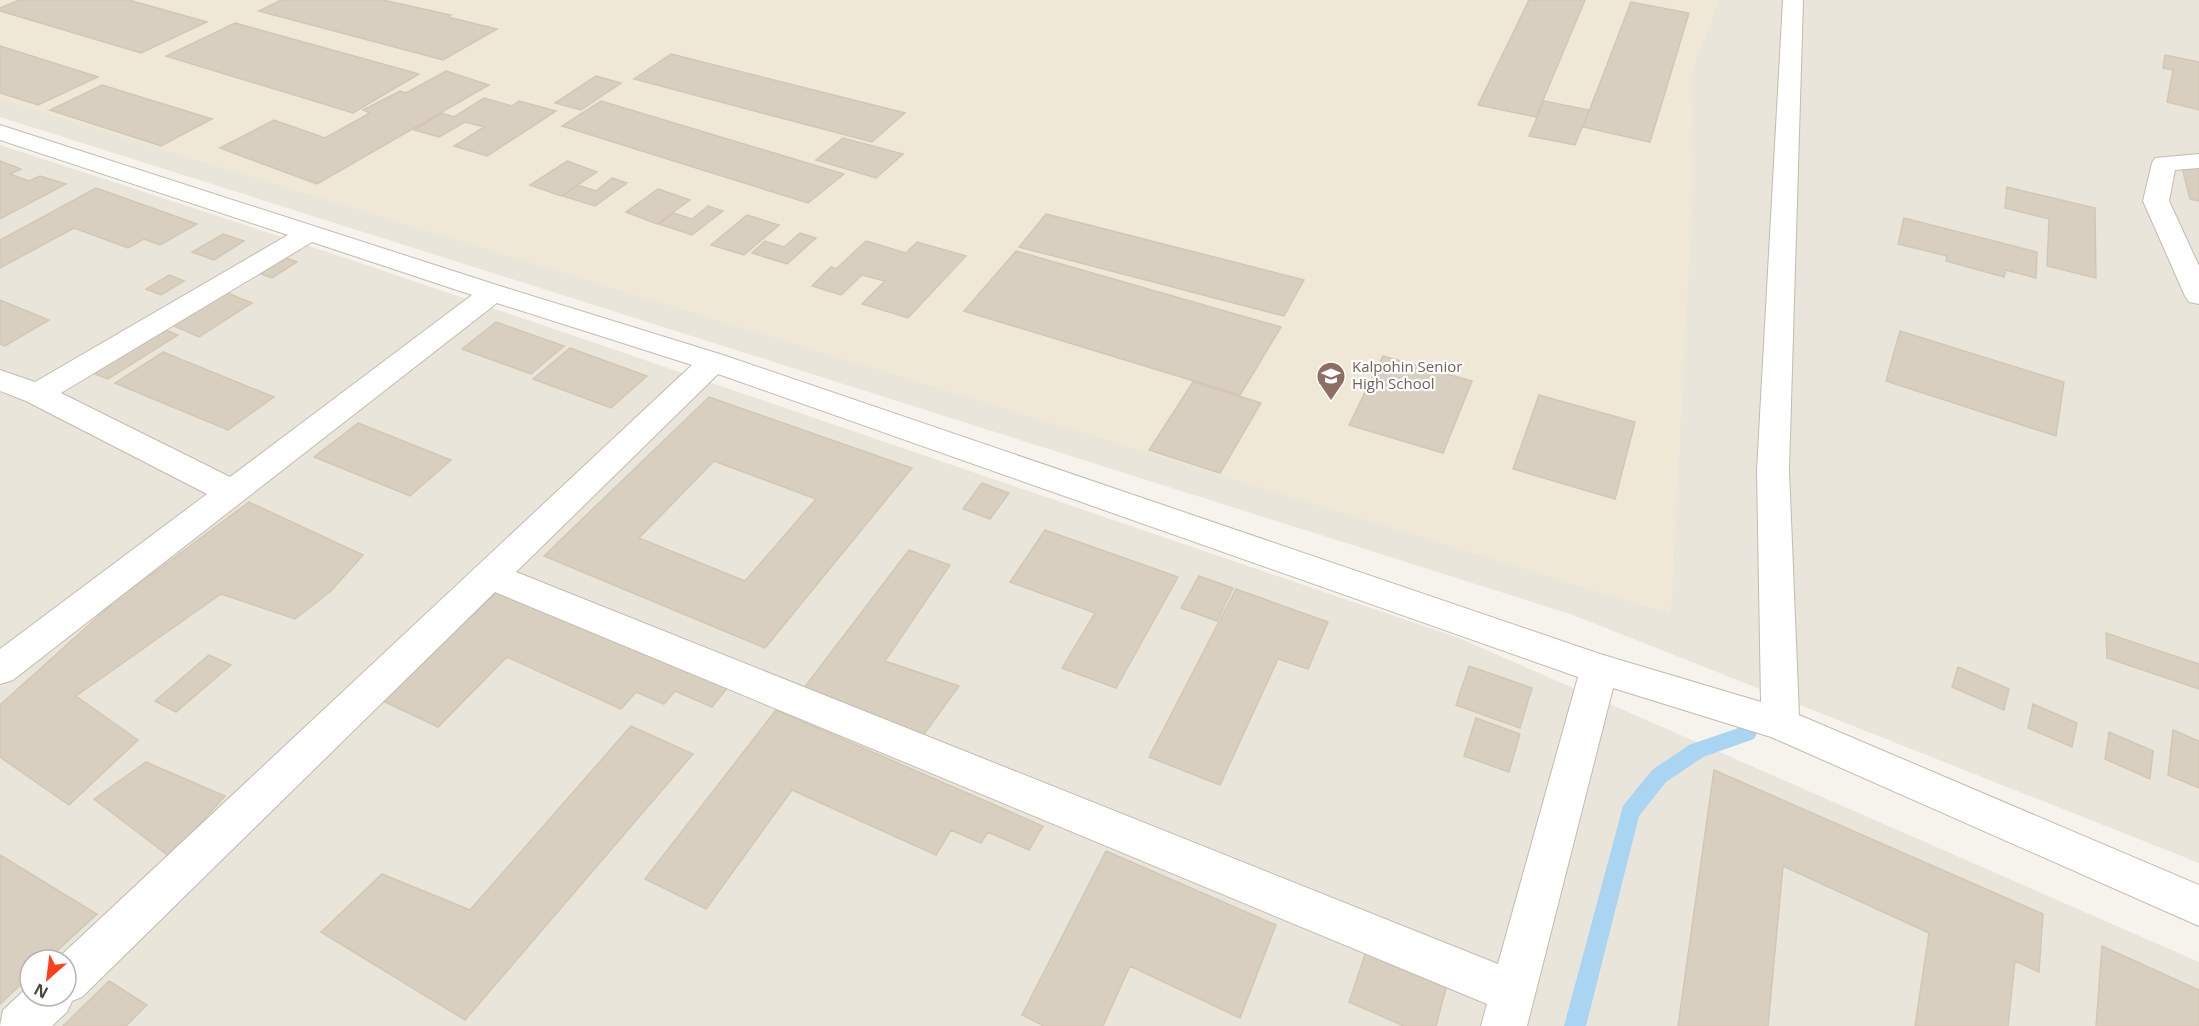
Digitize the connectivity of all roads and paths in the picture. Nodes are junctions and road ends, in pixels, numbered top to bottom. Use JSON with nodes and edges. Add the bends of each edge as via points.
{"nodes":[{"id":1,"x":1793,"y":0,"type":"edge"},
{"id":2,"x":0,"y":132,"type":"edge"},
{"id":3,"x":2199,"y":161,"type":"edge"},
{"id":4,"x":309,"y":233,"type":"junction"},
{"id":5,"x":494,"y":293,"type":"junction"},
{"id":6,"x":2199,"y":296,"type":"edge"},
{"id":7,"x":713,"y":362,"type":"junction"},
{"id":8,"x":0,"y":380,"type":"edge"},
{"id":9,"x":37,"y":394,"type":"junction"},
{"id":10,"x":232,"y":492,"type":"junction"},
{"id":11,"x":490,"y":576,"type":"junction"},
{"id":12,"x":0,"y":669,"type":"edge"},
{"id":13,"x":1599,"y":669,"type":"junction"},
{"id":14,"x":1780,"y":724,"type":"junction"},
{"id":15,"x":2199,"y":906,"type":"edge"},
{"id":16,"x":78,"y":970,"type":"edge"},
{"id":17,"x":38,"y":1008,"type":"edge"},
{"id":18,"x":1509,"y":1009,"type":"edge"},
{"id":19,"x":19,"y":1026,"type":"edge"}],
"edges":[{"from":1,"to":14,"type":"street","via":[[1773,470]]},
{"from":2,"to":4,"type":"street"},
{"from":3,"to":6,"type":"street","via":[[2164,164],[2156,201]]},
{"from":4,"to":5,"type":"street"},
{"from":4,"to":9,"type":"street"},
{"from":5,"to":7,"type":"street"},
{"from":5,"to":10,"type":"street"},
{"from":7,"to":11,"type":"street"},
{"from":7,"to":13,"type":"street"},
{"from":8,"to":9,"type":"street"},
{"from":9,"to":10,"type":"street"},
{"from":10,"to":12,"type":"street"},
{"from":11,"to":16,"type":"street"},
{"from":11,"to":18,"type":"street"},
{"from":13,"to":14,"type":"street"},
{"from":13,"to":18,"type":"street"},
{"from":14,"to":15,"type":"street"},
{"from":17,"to":19,"type":"street"}]}
